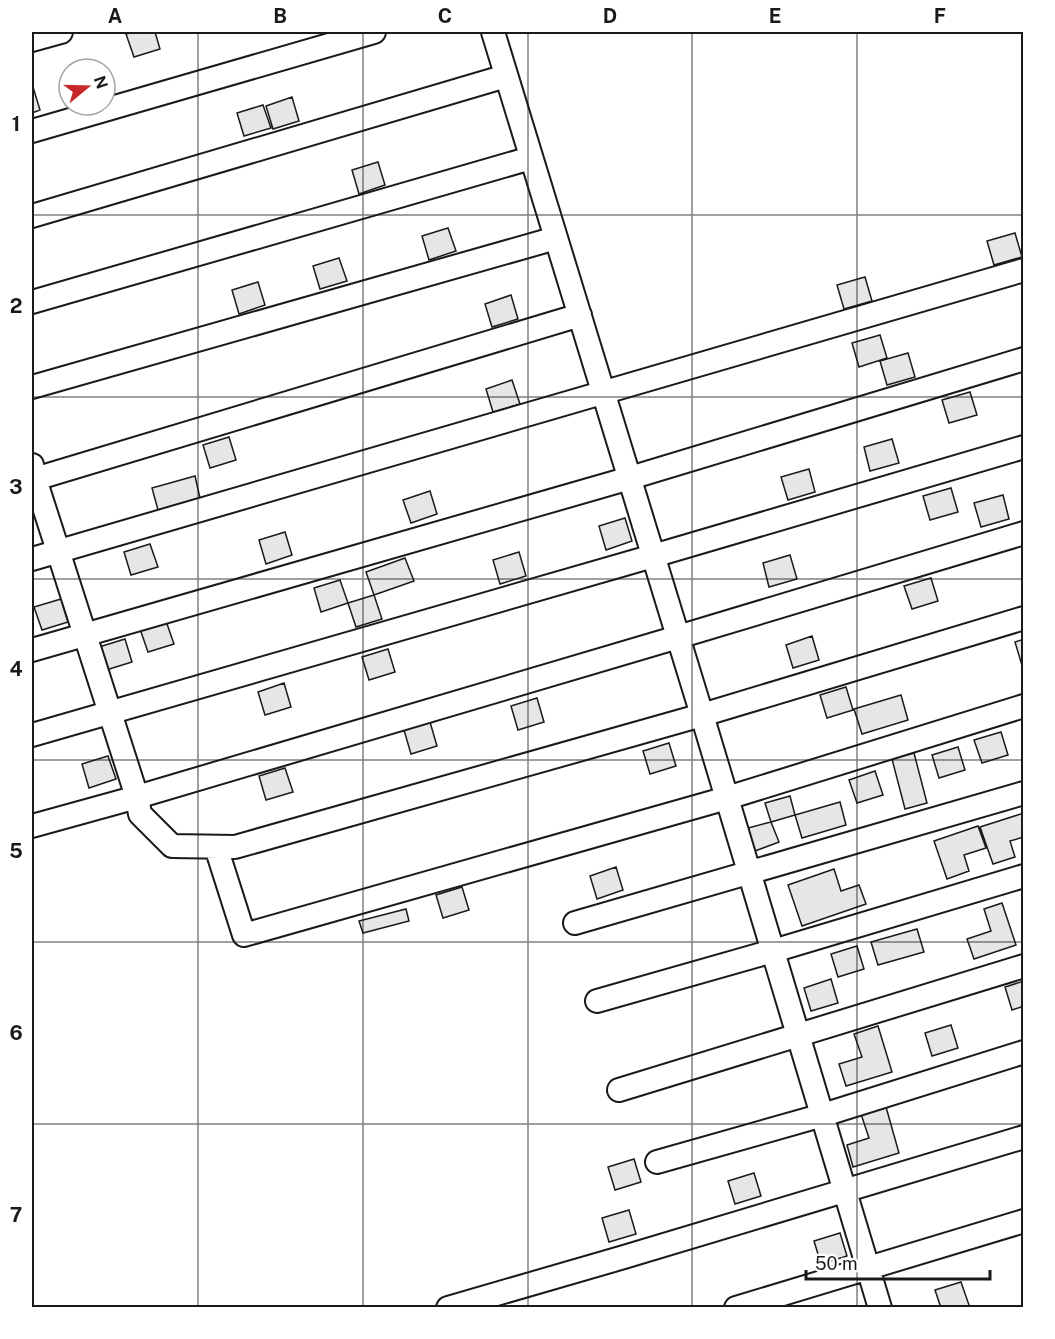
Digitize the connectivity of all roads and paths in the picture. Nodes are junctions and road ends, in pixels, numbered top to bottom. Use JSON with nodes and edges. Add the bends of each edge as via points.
{"nodes":[{"id":1,"x":61,"y":32,"type":"edge"},
{"id":2,"x":374,"y":32,"type":"edge"},
{"id":3,"x":493,"y":32,"type":"edge"},
{"id":4,"x":32,"y":40,"type":"edge"},
{"id":5,"x":506,"y":76,"type":"junction"},
{"id":6,"x":32,"y":131,"type":"edge"},
{"id":7,"x":531,"y":158,"type":"junction"},
{"id":8,"x":32,"y":216,"type":"edge"},
{"id":9,"x":556,"y":238,"type":"junction"},
{"id":10,"x":1023,"y":270,"type":"edge"},
{"id":11,"x":32,"y":302,"type":"edge"},
{"id":12,"x":580,"y":315,"type":"junction"},
{"id":13,"x":1023,"y":359,"type":"edge"},
{"id":14,"x":32,"y":387,"type":"edge"},
{"id":15,"x":604,"y":393,"type":"junction"},
{"id":16,"x":1023,"y":447,"type":"edge"},
{"id":17,"x":33,"y":475,"type":"edge"},
{"id":18,"x":630,"y":478,"type":"junction"},
{"id":19,"x":1023,"y":533,"type":"edge"},
{"id":20,"x":58,"y":551,"type":"junction"},
{"id":21,"x":653,"y":556,"type":"junction"},
{"id":22,"x":32,"y":559,"type":"edge"},
{"id":23,"x":1023,"y":618,"type":"edge"},
{"id":24,"x":84,"y":634,"type":"junction"},
{"id":25,"x":678,"y":637,"type":"junction"},
{"id":26,"x":32,"y":650,"type":"edge"},
{"id":27,"x":1023,"y":706,"type":"edge"},
{"id":28,"x":110,"y":713,"type":"junction"},
{"id":29,"x":702,"y":715,"type":"junction"},
{"id":30,"x":32,"y":735,"type":"edge"},
{"id":31,"x":1023,"y":793,"type":"edge"},
{"id":32,"x":137,"y":797,"type":"junction"},
{"id":33,"x":727,"y":798,"type":"junction"},
{"id":34,"x":32,"y":826,"type":"edge"},
{"id":35,"x":216,"y":847,"type":"junction"},
{"id":36,"x":749,"y":873,"type":"junction"},
{"id":37,"x":1023,"y":876,"type":"edge"},
{"id":38,"x":575,"y":923,"type":"dead end"},
{"id":39,"x":773,"y":951,"type":"junction"},
{"id":40,"x":1023,"y":966,"type":"edge"},
{"id":41,"x":597,"y":1001,"type":"dead end"},
{"id":42,"x":799,"y":1036,"type":"junction"},
{"id":43,"x":1023,"y":1052,"type":"edge"},
{"id":44,"x":619,"y":1090,"type":"dead end"},
{"id":45,"x":823,"y":1115,"type":"junction"},
{"id":46,"x":1023,"y":1137,"type":"edge"},
{"id":47,"x":657,"y":1162,"type":"dead end"},
{"id":48,"x":845,"y":1190,"type":"junction"},
{"id":49,"x":1023,"y":1221,"type":"edge"},
{"id":50,"x":867,"y":1268,"type":"junction"},
{"id":51,"x":448,"y":1308,"type":"edge"},
{"id":52,"x":736,"y":1308,"type":"edge"},
{"id":53,"x":880,"y":1308,"type":"edge"}],
"edges":[{"from":1,"to":4,"type":"street"},
{"from":2,"to":6,"type":"street"},
{"from":3,"to":5,"type":"street"},
{"from":5,"to":7,"type":"street"},
{"from":5,"to":8,"type":"street"},
{"from":7,"to":9,"type":"street"},
{"from":7,"to":11,"type":"street"},
{"from":9,"to":12,"type":"street"},
{"from":9,"to":14,"type":"street"},
{"from":10,"to":15,"type":"street"},
{"from":12,"to":15,"type":"street"},
{"from":12,"to":17,"type":"street"},
{"from":13,"to":18,"type":"street"},
{"from":15,"to":18,"type":"street"},
{"from":15,"to":20,"type":"street"},
{"from":16,"to":21,"type":"street"},
{"from":17,"to":20,"type":"street"},
{"from":18,"to":21,"type":"street"},
{"from":18,"to":24,"type":"street"},
{"from":19,"to":25,"type":"street"},
{"from":20,"to":22,"type":"street"},
{"from":20,"to":24,"type":"street"},
{"from":21,"to":25,"type":"street"},
{"from":21,"to":28,"type":"street"},
{"from":23,"to":29,"type":"street"},
{"from":24,"to":26,"type":"street"},
{"from":24,"to":28,"type":"street"},
{"from":25,"to":29,"type":"street"},
{"from":25,"to":32,"type":"street"},
{"from":27,"to":33,"type":"street"},
{"from":28,"to":30,"type":"street"},
{"from":28,"to":32,"type":"street"},
{"from":29,"to":33,"type":"street"},
{"from":29,"to":35,"type":"street","via":[[234,847]]},
{"from":31,"to":36,"type":"street"},
{"from":32,"to":34,"type":"street"},
{"from":32,"to":35,"type":"street","via":[[140,814],[172,846]]},
{"from":33,"to":35,"type":"street","via":[[244,935]]},
{"from":33,"to":36,"type":"street"},
{"from":36,"to":38,"type":"street"},
{"from":36,"to":39,"type":"street"},
{"from":37,"to":39,"type":"street"},
{"from":39,"to":41,"type":"street"},
{"from":39,"to":42,"type":"street"},
{"from":40,"to":42,"type":"street"},
{"from":42,"to":44,"type":"street"},
{"from":42,"to":45,"type":"street"},
{"from":43,"to":45,"type":"street"},
{"from":45,"to":47,"type":"street"},
{"from":45,"to":48,"type":"street"},
{"from":46,"to":48,"type":"street"},
{"from":48,"to":50,"type":"street"},
{"from":48,"to":51,"type":"street"},
{"from":49,"to":50,"type":"street"},
{"from":50,"to":52,"type":"street"},
{"from":50,"to":53,"type":"street"}]}
